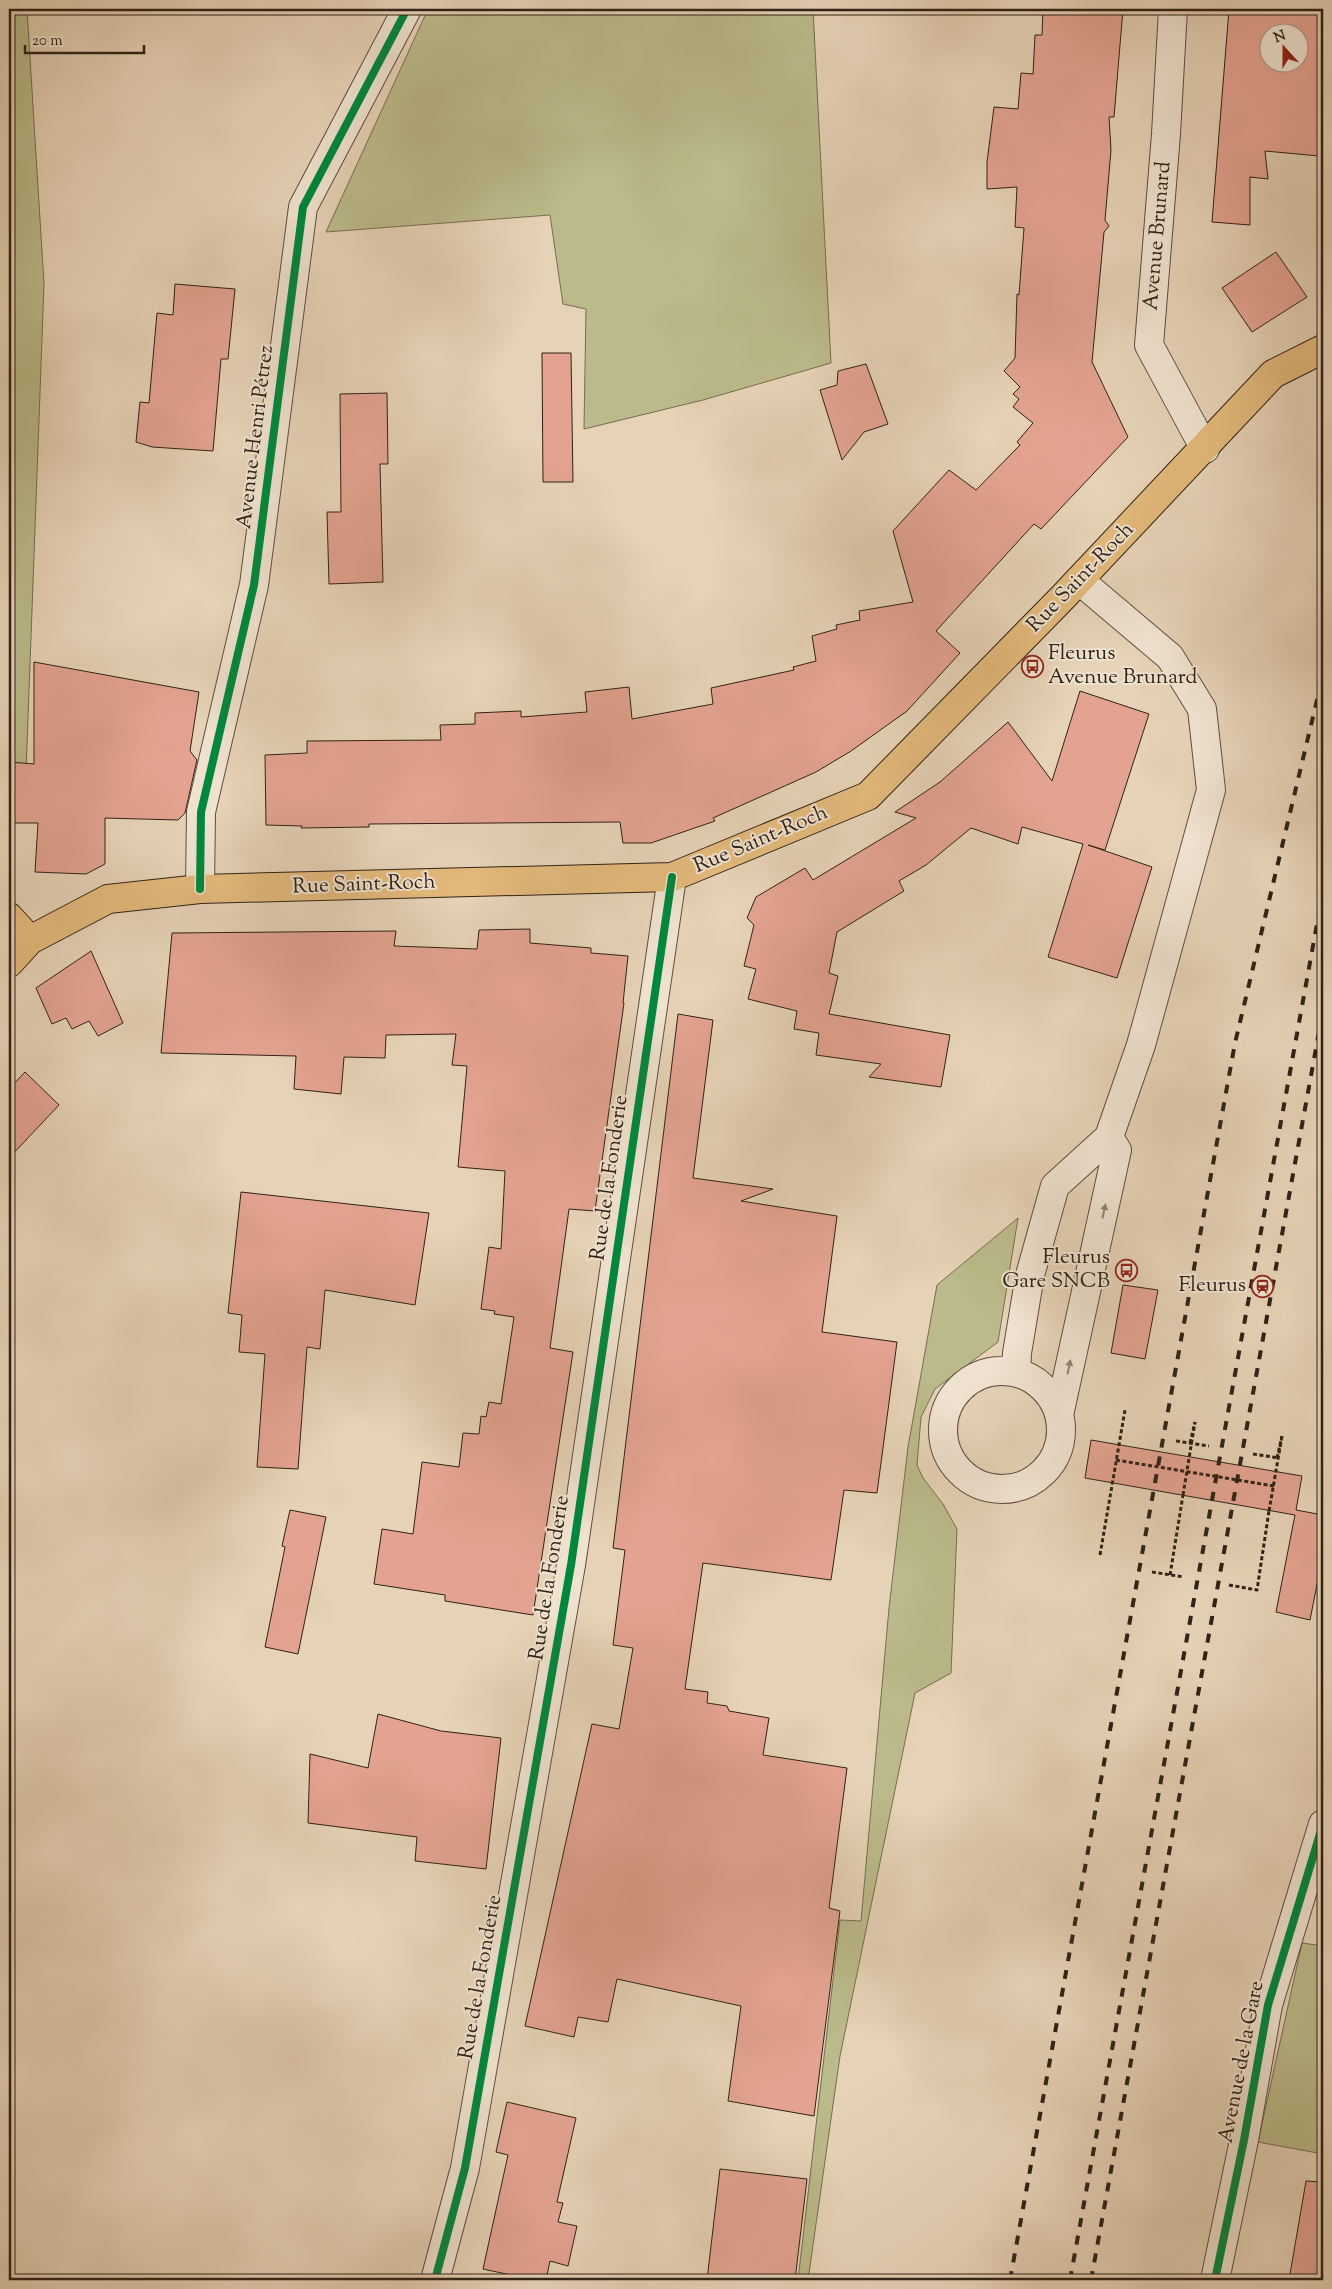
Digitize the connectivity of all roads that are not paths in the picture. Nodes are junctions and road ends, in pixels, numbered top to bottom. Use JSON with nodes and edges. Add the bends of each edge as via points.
{"nodes":[{"id":1,"x":407,"y":9,"type":"edge"},
{"id":2,"x":1173,"y":9,"type":"edge"},
{"id":3,"x":1323,"y":349,"type":"edge"},
{"id":4,"x":1204,"y":449,"type":"junction"},
{"id":5,"x":1078,"y":580,"type":"junction"},
{"id":6,"x":672,"y":877,"type":"junction"},
{"id":7,"x":200,"y":890,"type":"junction"},
{"id":8,"x":9,"y":917,"type":"edge"},
{"id":9,"x":30,"y":940,"type":"junction"},
{"id":10,"x":9,"y":963,"type":"edge"},
{"id":11,"x":1110,"y":1137,"type":"junction"},
{"id":12,"x":1016,"y":1372,"type":"junction"},
{"id":13,"x":1059,"y":1415,"type":"junction"},
{"id":14,"x":1323,"y":1824,"type":"edge"},
{"id":15,"x":435,"y":2280,"type":"edge"},
{"id":16,"x":1215,"y":2280,"type":"edge"}],
"edges":[{"from":1,"to":7,"type":"street","name":"Avenue Henri Pétrez","via":[[303,207],[254,585],[201,812]]},
{"from":2,"to":4,"type":"street","name":"Avenue Brunard","via":[[1149,345]]},
{"from":3,"to":4,"type":"main road","name":"Rue Saint-Roch","via":[[1273,374]]},
{"from":4,"to":5,"type":"main road","name":"Rue Saint-Roch"},
{"from":5,"to":6,"type":"main road","name":"Rue Saint-Roch","via":[[868,796]]},
{"from":5,"to":11,"type":"street","via":[[1170,656],[1202,709],[1211,790],[1141,1045]]},
{"from":6,"to":7,"type":"main road","name":"Rue Saint-Roch"},
{"from":6,"to":15,"type":"street","name":"Rue de la Fonderie","via":[[571,1565],[465,2168]]},
{"from":7,"to":9,"type":"main road","name":"Rue Saint-Roch","via":[[108,899]]},
{"from":8,"to":9,"type":"main road"},
{"from":9,"to":10,"type":"main road","name":"Rue Saint-Roch"},
{"from":11,"to":12,"type":"street","via":[[1055,1186],[1030,1275]]},
{"from":13,"to":11,"type":"street","one_way":true,"via":[[1117,1150]]},
{"from":12,"to":13,"type":"street","via":[[1034,1379],[1049,1393]]},
{"from":12,"to":13,"type":"street","via":[[996,1370],[978,1375],[961,1386],[949,1401],[942,1419],[942,1438],[948,1457],[960,1473],[976,1484],[995,1489],[1015,1488],[1033,1480],[1048,1467],[1058,1450],[1062,1430]]},
{"from":14,"to":16,"type":"street","name":"Avenue de la Gare","via":[[1268,2006]]}]}
